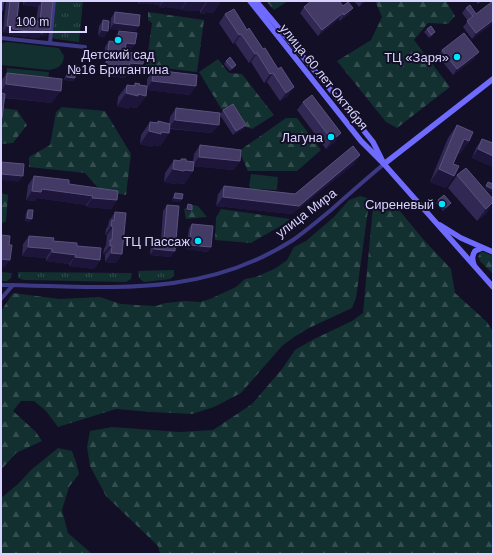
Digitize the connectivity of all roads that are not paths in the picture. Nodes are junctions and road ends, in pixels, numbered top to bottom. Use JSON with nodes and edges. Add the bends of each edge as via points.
{"nodes":[{"id":1,"x":2,"y":1,"type":"edge"},
{"id":2,"x":54,"y":1,"type":"edge"},
{"id":3,"x":250,"y":1,"type":"edge"},
{"id":4,"x":256,"y":1,"type":"edge"},
{"id":5,"x":1,"y":10,"type":"edge"},
{"id":6,"x":1,"y":38,"type":"edge"},
{"id":7,"x":50,"y":43,"type":"junction"},
{"id":8,"x":85,"y":47,"type":"dead end"},
{"id":9,"x":493,"y":78,"type":"edge"},
{"id":10,"x":326,"y":84,"type":"junction"},
{"id":11,"x":319,"y":89,"type":"junction"},
{"id":12,"x":384,"y":164,"type":"junction"},
{"id":13,"x":435,"y":222,"type":"junction"},
{"id":14,"x":461,"y":238,"type":"junction"},
{"id":15,"x":456,"y":246,"type":"junction"},
{"id":16,"x":483,"y":248,"type":"junction"},
{"id":17,"x":493,"y":252,"type":"edge"},
{"id":18,"x":476,"y":269,"type":"junction"},
{"id":19,"x":1,"y":285,"type":"edge"},
{"id":20,"x":13,"y":285,"type":"junction"},
{"id":21,"x":493,"y":287,"type":"edge"},
{"id":22,"x":1,"y":299,"type":"edge"}],
"edges":[{"from":1,"to":5,"type":"street"},
{"from":2,"to":7,"type":"street"},
{"from":3,"to":11,"type":"main road","name":"улица 60 лет Октября"},
{"from":4,"to":10,"type":"main road","name":"улица 60 лет Октября"},
{"from":6,"to":7,"type":"street"},
{"from":7,"to":8,"type":"street"},
{"from":9,"to":12,"type":"main road","name":"улица Мира"},
{"from":10,"to":11,"type":"main road"},
{"from":10,"to":12,"type":"main road","name":"улица 60 лет Октября","via":[[373,142]]},
{"from":11,"to":12,"type":"main road","name":"улица 60 лет Октября","via":[[361,141]]},
{"from":12,"to":13,"type":"main road","name":"улица 60 лет Октября"},
{"from":12,"to":20,"type":"street","name":"улица Мира","via":[[294,240],[259,259],[229,271],[178,283],[134,287]]},
{"from":13,"to":14,"type":"main road"},
{"from":13,"to":15,"type":"main road","name":"улица 60 лет Октября"},
{"from":14,"to":15,"type":"main road","via":[[456,239]]},
{"from":14,"to":16,"type":"main road"},
{"from":15,"to":18,"type":"main road","name":"улица 60 лет Октября"},
{"from":16,"to":17,"type":"main road"},
{"from":16,"to":18,"type":"main road","via":[[478,248],[472,255]]},
{"from":18,"to":21,"type":"main road","name":"улица 60 лет Октября"},
{"from":19,"to":20,"type":"street","name":"улица Мира"},
{"from":20,"to":22,"type":"street"}]}
